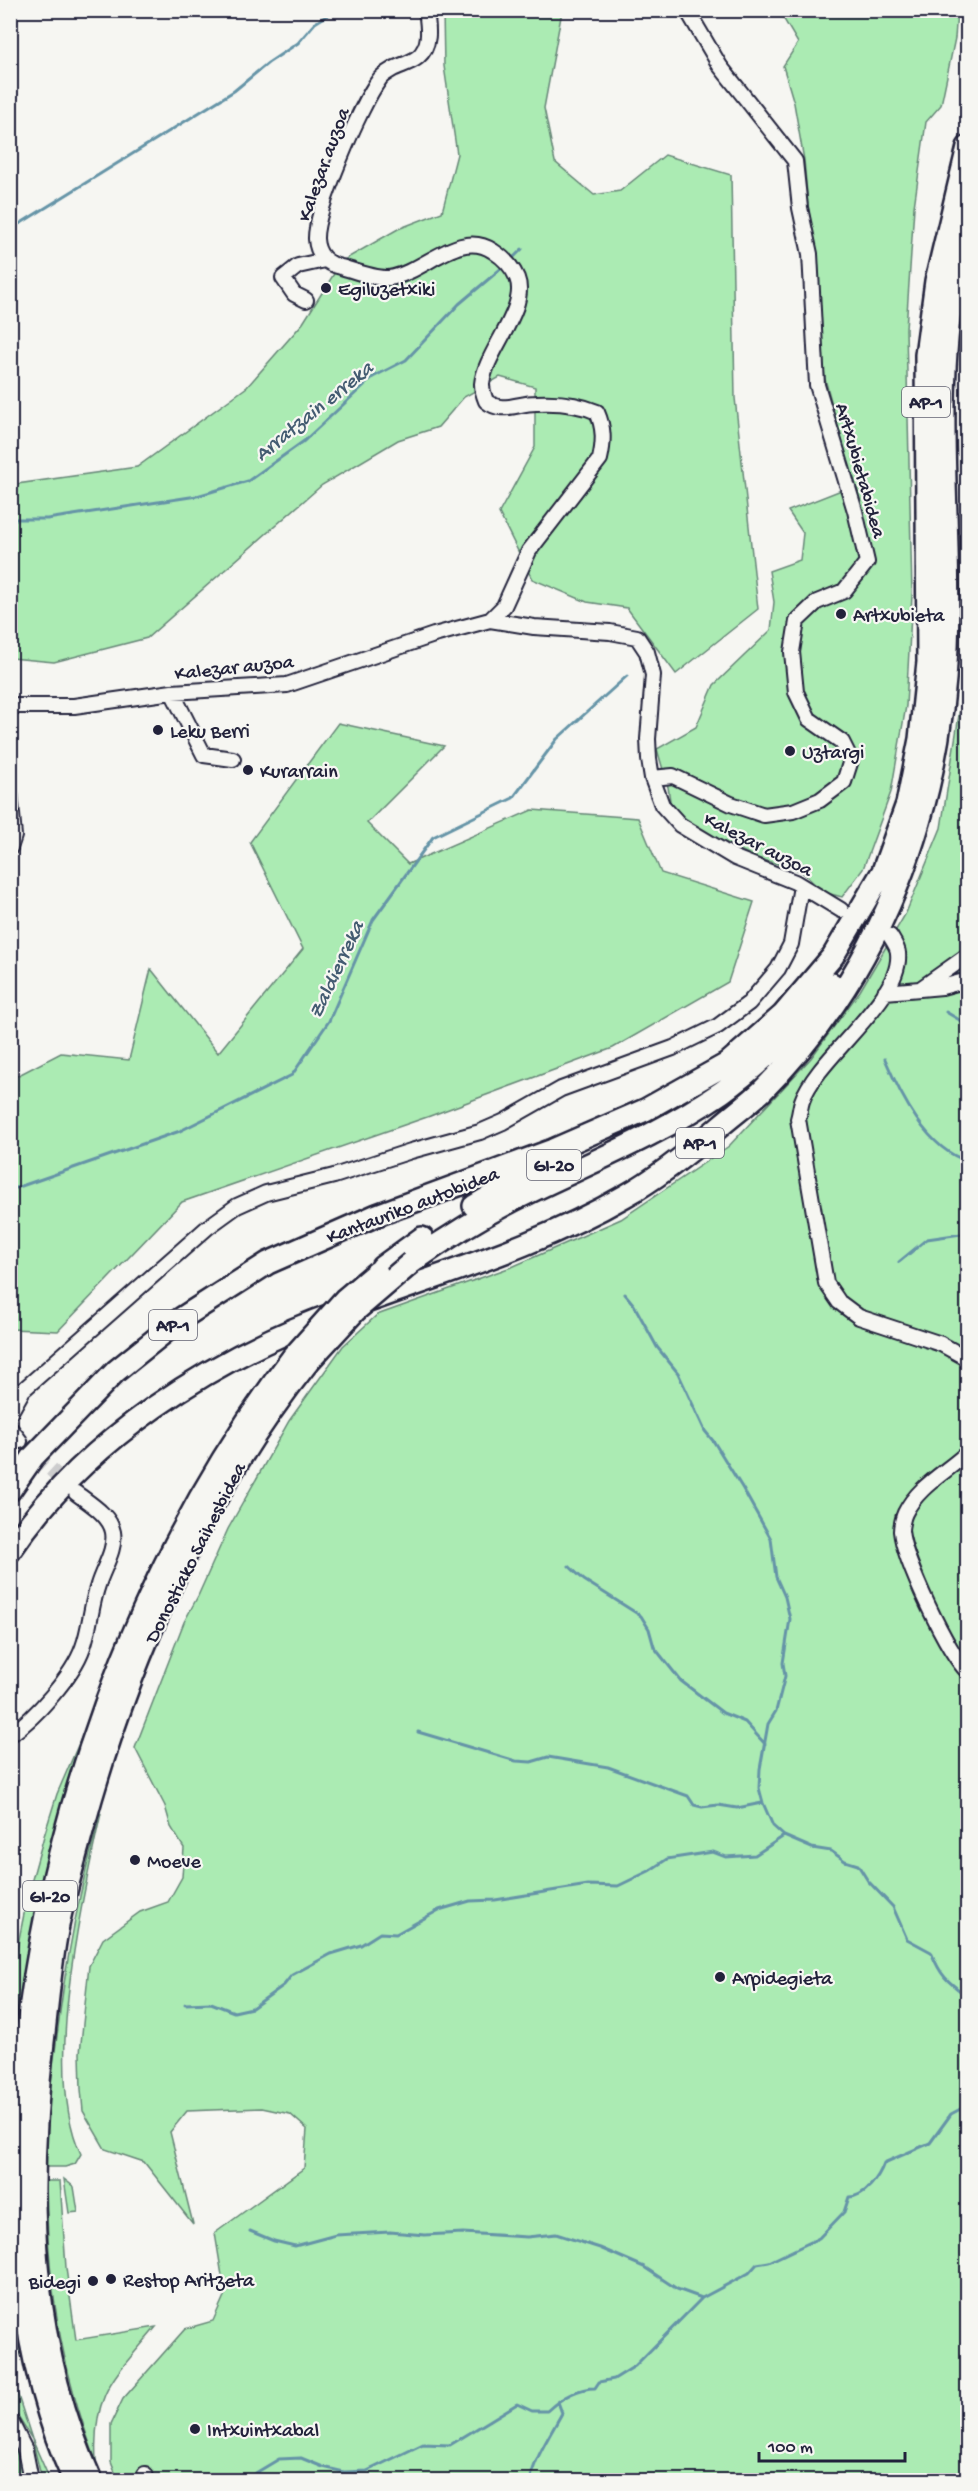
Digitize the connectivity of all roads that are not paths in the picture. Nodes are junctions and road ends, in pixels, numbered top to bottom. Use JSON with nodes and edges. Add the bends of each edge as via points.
{"nodes":[{"id":1,"x":426,"y":10,"type":"edge"},
{"id":2,"x":687,"y":10,"type":"edge"},
{"id":3,"x":968,"y":147,"type":"edge"},
{"id":4,"x":968,"y":231,"type":"edge"},
{"id":5,"x":325,"y":260,"type":"junction"},
{"id":6,"x":306,"y":300,"type":"dead end"},
{"id":7,"x":490,"y":620,"type":"junction"},
{"id":8,"x":172,"y":692,"type":"junction"},
{"id":9,"x":10,"y":706,"type":"edge"},
{"id":10,"x":233,"y":759,"type":"dead end"},
{"id":11,"x":652,"y":778,"type":"junction"},
{"id":12,"x":10,"y":792,"type":"edge"},
{"id":13,"x":10,"y":848,"type":"edge"},
{"id":14,"x":900,"y":881,"type":"junction"},
{"id":15,"x":801,"y":886,"type":"junction"},
{"id":16,"x":841,"y":910,"type":"dead end"},
{"id":17,"x":890,"y":936,"type":"dead end"},
{"id":18,"x":968,"y":955,"type":"edge"},
{"id":19,"x":968,"y":980,"type":"edge"},
{"id":20,"x":920,"y":989,"type":"junction"},
{"id":21,"x":885,"y":992,"type":"junction"},
{"id":22,"x":727,"y":1064,"type":"junction"},
{"id":23,"x":968,"y":1359,"type":"edge"},
{"id":24,"x":301,"y":1360,"type":"junction"},
{"id":25,"x":10,"y":1413,"type":"edge"},
{"id":26,"x":10,"y":1428,"type":"edge"},
{"id":27,"x":20,"y":1441,"type":"tunnel mouth"},
{"id":28,"x":968,"y":1452,"type":"edge"},
{"id":29,"x":10,"y":1490,"type":"edge"},
{"id":30,"x":76,"y":1493,"type":"tunnel mouth"},
{"id":31,"x":10,"y":1551,"type":"edge"},
{"id":32,"x":968,"y":1672,"type":"edge"},
{"id":33,"x":10,"y":1735,"type":"edge"},
{"id":34,"x":10,"y":2420,"type":"edge"},
{"id":35,"x":31,"y":2481,"type":"edge"},
{"id":36,"x":74,"y":2481,"type":"edge"},
{"id":37,"x":91,"y":2481,"type":"edge"}],
"edges":[{"from":1,"to":5,"type":"street","name":"Kalezar auzoa","via":[[429,38],[418,57],[380,78],[343,153],[318,224],[316,241]]},
{"from":2,"to":11,"type":"street","name":"Artxubietabidea","via":[[720,66],[795,161],[810,254],[817,385],[867,562],[844,591],[817,602],[797,621],[792,652],[796,692],[809,719],[842,742],[851,760],[844,782],[820,800],[764,815],[673,776]]},
{"from":3,"to":22,"type":"highway","name":"Kantauriko autobidea","number":"AP-1","via":[[936,281],[926,355],[928,662],[920,739],[907,804],[883,871],[833,956],[783,1015]]},
{"from":4,"to":14,"type":"highway","via":[[954,284],[943,410],[947,568],[944,690],[932,775]]},
{"from":5,"to":6,"type":"street","via":[[298,266],[283,278],[294,294]]},
{"from":5,"to":7,"type":"street","via":[[331,265],[386,278],[405,274],[459,246],[476,243],[508,263],[518,280],[518,301],[490,358],[482,384],[486,401],[494,408],[534,402],[586,407],[597,412],[603,425],[600,459],[528,551],[504,606]]},
{"from":7,"to":8,"type":"street","name":"Kalezar auzoa","via":[[287,685]]},
{"from":7,"to":11,"type":"street","name":"Kalezar auzoa","via":[[637,637],[647,652],[653,675],[648,739]]},
{"from":8,"to":9,"type":"street","name":"Kalezar auzoa","via":[[74,706]]},
{"from":8,"to":10,"type":"street","via":[[204,755]]},
{"from":11,"to":15,"type":"street","name":"Kalezar auzoa","via":[[662,806],[680,825],[735,858]]},
{"from":12,"to":13,"type":"street","via":[[14,836]]},
{"from":14,"to":24,"type":"highway","name":"Donostiako Saihesbidea","number":"GI-20","bridge":true,"via":[[819,1001],[749,1071],[692,1111],[446,1238],[411,1263]]},
{"from":14,"to":31,"type":"highway","number":"AP-1","via":[[858,969],[828,1012],[760,1092],[688,1153],[627,1195],[562,1229],[297,1327],[216,1367],[139,1418],[67,1481]]},
{"from":15,"to":16,"type":"street","name":"Kalezar auzoa"},
{"from":15,"to":25,"type":"street","via":[[791,944],[778,969],[749,1003],[718,1026],[673,1048],[561,1089],[480,1132],[266,1193],[237,1206],[208,1227],[24,1390]]},
{"from":17,"to":21,"type":"street","via":[[898,952],[896,971]]},
{"from":18,"to":20,"type":"street"},
{"from":19,"to":20,"type":"street"},
{"from":20,"to":21,"type":"street"},
{"from":21,"to":23,"type":"street","via":[[814,1081],[802,1100],[798,1119],[826,1283],[839,1302],[859,1317],[941,1344]]},
{"from":22,"to":24,"type":"highway","name":"Donostiako Saihesbidea","number":"GI-20","bridge":true,"via":[[647,1119],[510,1185],[410,1245],[345,1299]]},
{"from":22,"to":29,"type":"highway","name":"Kantauriko autobidea","number":"AP-1","via":[[603,1130],[377,1215],[268,1263],[182,1317],[116,1371],[33,1458]]},
{"from":24,"to":36,"type":"highway","name":"Donostiako Saihesbidea","number":"GI-20","via":[[245,1424],[189,1519],[150,1598],[90,1751],[62,1845],[32,1983],[17,2138],[18,2251],[35,2361]]},
{"from":24,"to":37,"type":"highway","name":"Donostiako Saihesbidea","number":"GI-20","via":[[206,1520],[130,1682],[106,1750],[56,1935],[34,2134],[34,2248],[49,2354],[63,2409]]},
{"from":26,"to":27,"type":"street"},
{"from":28,"to":32,"type":"street","via":[[917,1495],[904,1514],[901,1530],[928,1605],[952,1652]]},
{"from":30,"to":33,"type":"street","via":[[109,1522],[113,1534],[110,1555],[91,1605],[83,1647],[73,1666],[40,1712]]},
{"from":34,"to":35,"type":"street","via":[[25,2450]]}]}
